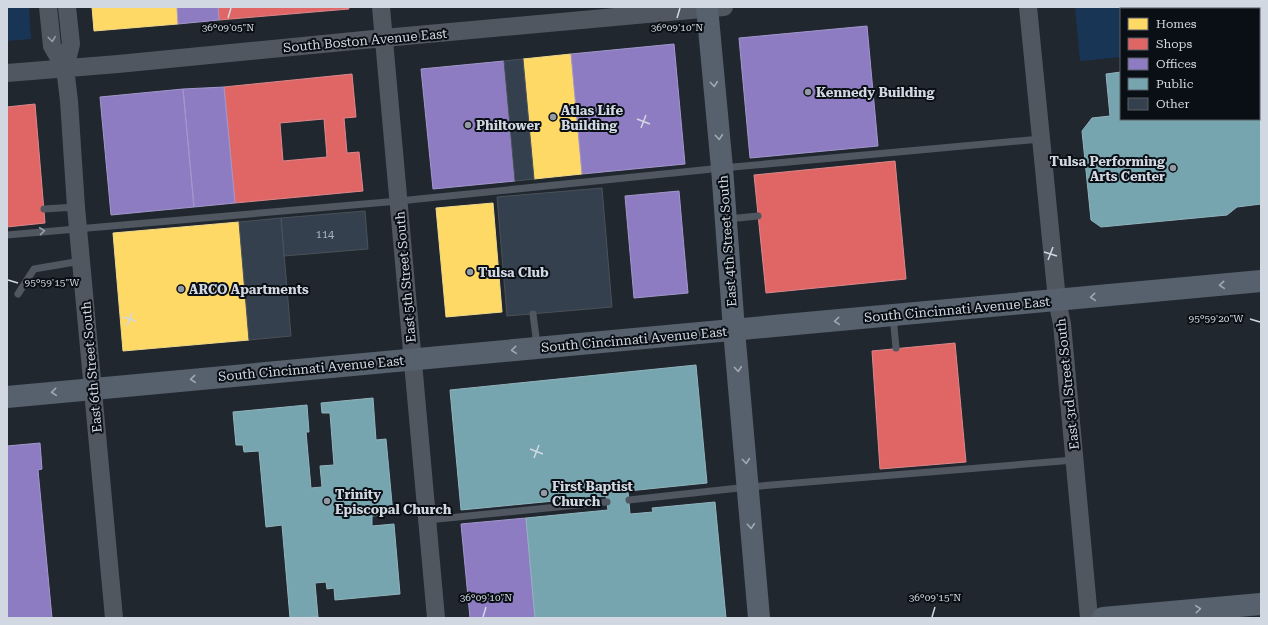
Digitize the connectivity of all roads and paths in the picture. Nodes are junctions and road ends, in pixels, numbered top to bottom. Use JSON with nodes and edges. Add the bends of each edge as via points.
{"nodes":[{"id":1,"x":48,"y":7,"type":"edge"},
{"id":2,"x":67,"y":7,"type":"edge"},
{"id":3,"x":381,"y":7,"type":"edge"},
{"id":4,"x":1028,"y":7,"type":"edge"},
{"id":5,"x":712,"y":8,"type":"edge"},
{"id":6,"x":384,"y":38,"type":"junction"},
{"id":7,"x":65,"y":68,"type":"junction"},
{"id":8,"x":7,"y":73,"type":"edge"},
{"id":9,"x":1041,"y":139,"type":"junction"},
{"id":10,"x":722,"y":168,"type":"junction"},
{"id":11,"x":399,"y":201,"type":"junction"},
{"id":12,"x":76,"y":207,"type":"junction"},
{"id":13,"x":44,"y":209,"type":"dead end"},
{"id":14,"x":758,"y":216,"type":"dead end"},
{"id":15,"x":726,"y":220,"type":"junction"},
{"id":16,"x":78,"y":228,"type":"junction"},
{"id":17,"x":7,"y":235,"type":"edge"},
{"id":18,"x":81,"y":260,"type":"junction"},
{"id":19,"x":1261,"y":281,"type":"edge"},
{"id":20,"x":18,"y":294,"type":"dead end"},
{"id":21,"x":1057,"y":300,"type":"junction"},
{"id":22,"x":533,"y":314,"type":"dead end"},
{"id":23,"x":893,"y":315,"type":"junction"},
{"id":24,"x":734,"y":330,"type":"junction"},
{"id":25,"x":537,"y":348,"type":"junction"},
{"id":26,"x":896,"y":348,"type":"dead end"},
{"id":27,"x":413,"y":359,"type":"junction"},
{"id":28,"x":93,"y":388,"type":"junction"},
{"id":29,"x":7,"y":397,"type":"edge"},
{"id":30,"x":1074,"y":460,"type":"junction"},
{"id":31,"x":748,"y":488,"type":"junction"},
{"id":32,"x":629,"y":500,"type":"dead end"},
{"id":33,"x":607,"y":502,"type":"dead end"},
{"id":34,"x":428,"y":520,"type":"junction"},
{"id":35,"x":1261,"y":604,"type":"edge"},
{"id":36,"x":114,"y":618,"type":"edge"},
{"id":37,"x":436,"y":618,"type":"edge"},
{"id":38,"x":759,"y":618,"type":"edge"},
{"id":39,"x":1089,"y":618,"type":"edge"},
{"id":40,"x":1103,"y":618,"type":"edge"}],
"edges":[{"from":1,"to":7,"type":"street","name":"East 6th Street South","one_way":true,"via":[[52,46]]},
{"from":2,"to":7,"type":"street","name":"East 6th Street South","via":[[71,44]]},
{"from":3,"to":6,"type":"street","name":"East 5th Street South"},
{"from":4,"to":9,"type":"street","name":"East 3rd Street South"},
{"from":5,"to":6,"type":"street","name":"South Boston Avenue East"},
{"from":5,"to":10,"type":"main road","name":"East 4th Street South","one_way":true},
{"from":6,"to":7,"type":"street","name":"South Boston Avenue East"},
{"from":6,"to":11,"type":"street","name":"East 5th Street South"},
{"from":7,"to":8,"type":"street","name":"South Boston Avenue East"},
{"from":7,"to":12,"type":"street","name":"East 6th Street South"},
{"from":9,"to":10,"type":"lane"},
{"from":9,"to":21,"type":"street","name":"East 3rd Street South"},
{"from":10,"to":11,"type":"lane"},
{"from":10,"to":15,"type":"main road","name":"East 4th Street South"},
{"from":11,"to":16,"type":"lane"},
{"from":11,"to":27,"type":"street","name":"East 5th Street South"},
{"from":12,"to":13,"type":"lane"},
{"from":12,"to":16,"type":"street","name":"East 6th Street South"},
{"from":14,"to":15,"type":"lane"},
{"from":15,"to":24,"type":"main road","name":"East 4th Street South"},
{"from":17,"to":16,"type":"lane","one_way":true},
{"from":16,"to":18,"type":"street","name":"East 6th Street South"},
{"from":18,"to":20,"type":"lane","via":[[34,269]]},
{"from":18,"to":28,"type":"street","name":"East 6th Street South"},
{"from":19,"to":21,"type":"main road","name":"South Cincinnati Avenue East","one_way":true},
{"from":21,"to":23,"type":"main road","name":"South Cincinnati Avenue East"},
{"from":21,"to":30,"type":"street","name":"East 3rd Street South","via":[[1062,324]]},
{"from":22,"to":25,"type":"lane"},
{"from":23,"to":24,"type":"main road","name":"South Cincinnati Avenue East","one_way":true},
{"from":23,"to":26,"type":"lane"},
{"from":24,"to":25,"type":"main road","name":"South Cincinnati Avenue East"},
{"from":24,"to":31,"type":"main road","name":"East 4th Street South","one_way":true},
{"from":25,"to":27,"type":"main road","name":"South Cincinnati Avenue East","one_way":true},
{"from":27,"to":28,"type":"main road","name":"South Cincinnati Avenue East","one_way":true},
{"from":27,"to":34,"type":"street","name":"East 5th Street South"},
{"from":28,"to":29,"type":"main road","name":"South Cincinnati Avenue East","one_way":true},
{"from":28,"to":36,"type":"street","name":"East 6th Street South"},
{"from":30,"to":31,"type":"lane"},
{"from":30,"to":39,"type":"street","name":"East 3rd Street South"},
{"from":31,"to":32,"type":"lane"},
{"from":31,"to":38,"type":"main road","name":"East 4th Street South","one_way":true},
{"from":33,"to":34,"type":"lane"},
{"from":34,"to":37,"type":"street","name":"East 5th Street South"},
{"from":40,"to":35,"type":"main road","one_way":true}]}
